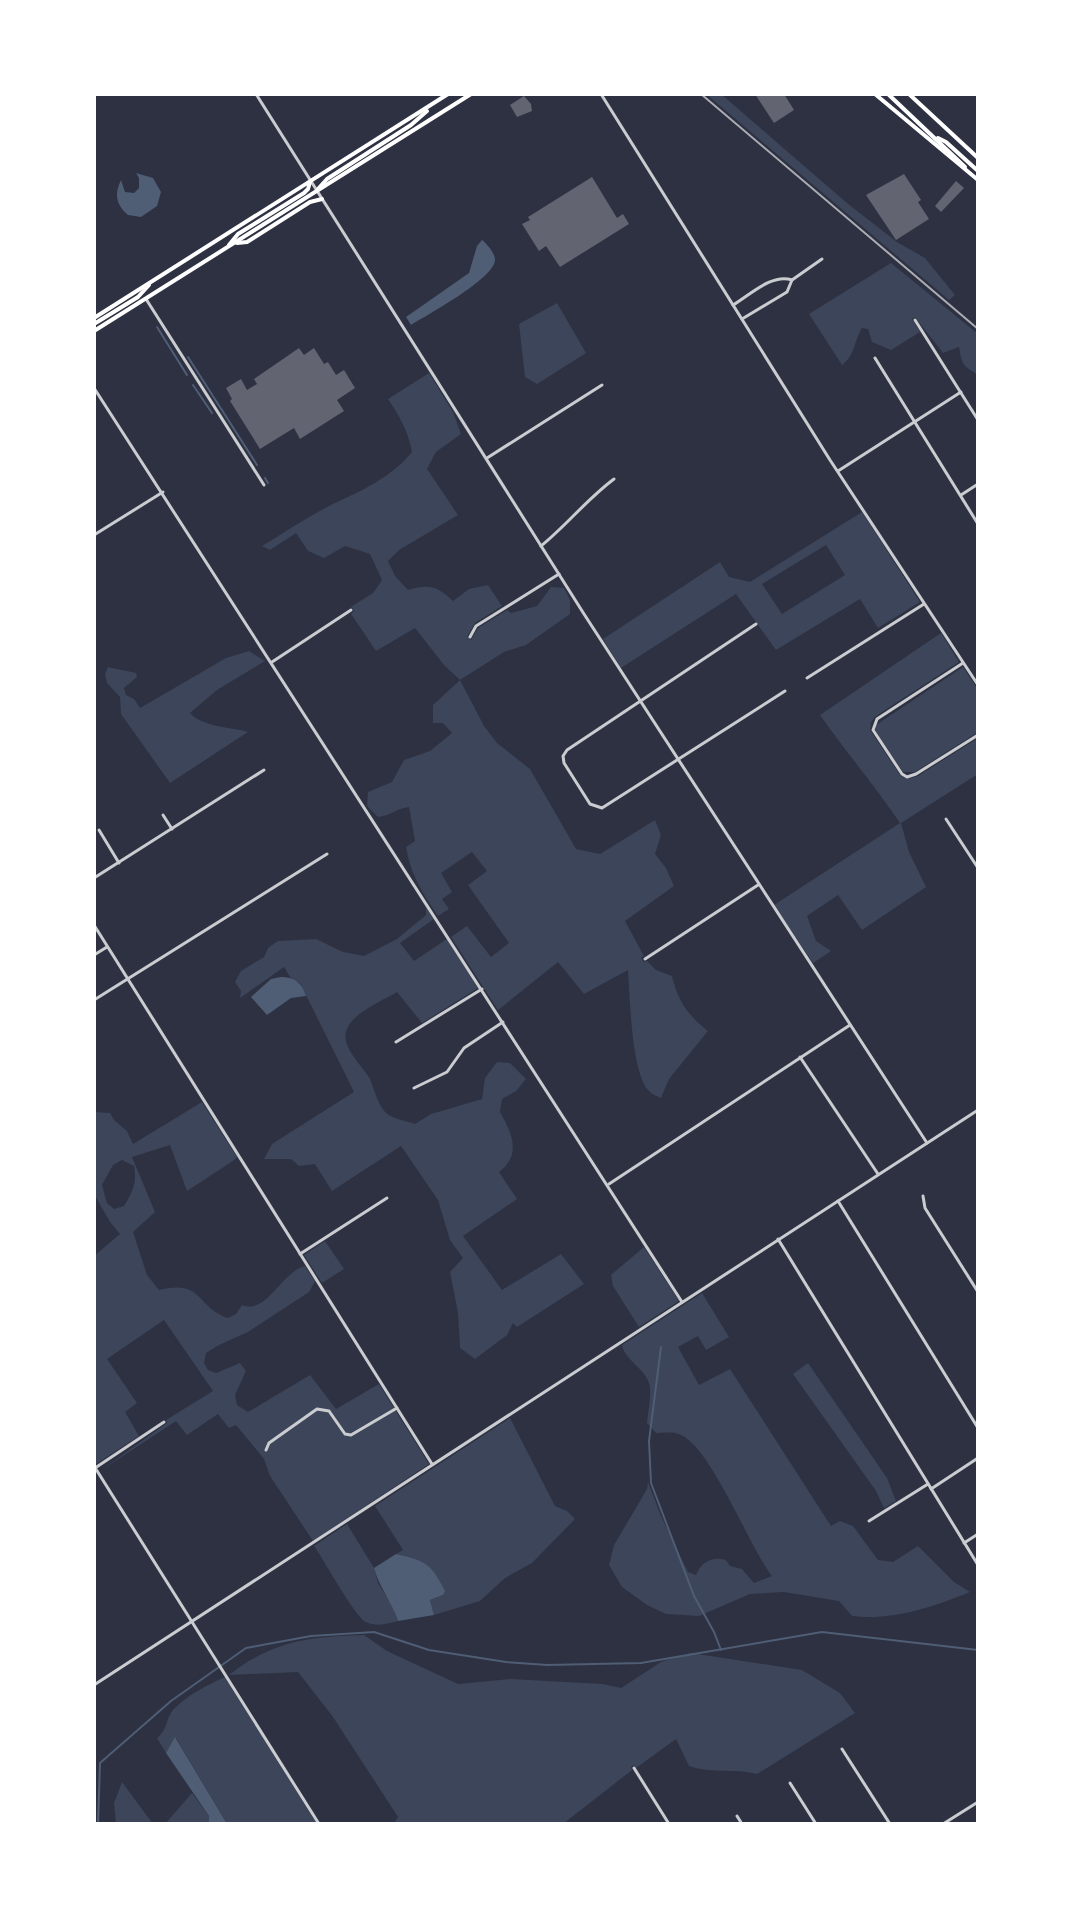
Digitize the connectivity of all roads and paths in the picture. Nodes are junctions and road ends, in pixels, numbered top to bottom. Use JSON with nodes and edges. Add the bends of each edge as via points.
{"nodes":[{"id":1,"x":256,"y":94,"type":"edge"},
{"id":2,"x":448,"y":94,"type":"edge"},
{"id":3,"x":471,"y":94,"type":"edge"},
{"id":4,"x":601,"y":94,"type":"edge"},
{"id":5,"x":875,"y":94,"type":"edge"},
{"id":6,"x":888,"y":94,"type":"edge"},
{"id":7,"x":911,"y":94,"type":"edge"},
{"id":8,"x":436,"y":102,"type":"junction"},
{"id":9,"x":932,"y":135,"type":"junction"},
{"id":10,"x":978,"y":158,"type":"edge"},
{"id":11,"x":978,"y":171,"type":"edge"},
{"id":12,"x":978,"y":180,"type":"edge"},
{"id":13,"x":310,"y":182,"type":"junction"},
{"id":14,"x":317,"y":191,"type":"junction"},
{"id":15,"x":322,"y":199,"type":"junction"},
{"id":16,"x":234,"y":243,"type":"junction"},
{"id":17,"x":226,"y":249,"type":"junction"},
{"id":18,"x":822,"y":259,"type":"dead end"},
{"id":19,"x":153,"y":280,"type":"junction"},
{"id":20,"x":792,"y":280,"type":"junction"},
{"id":21,"x":146,"y":299,"type":"junction"},
{"id":22,"x":733,"y":305,"type":"junction"},
{"id":23,"x":94,"y":318,"type":"edge"},
{"id":24,"x":742,"y":319,"type":"junction"},
{"id":25,"x":915,"y":320,"type":"dead end"},
{"id":26,"x":94,"y":324,"type":"edge"},
{"id":27,"x":94,"y":331,"type":"edge"},
{"id":28,"x":875,"y":358,"type":"dead end"},
{"id":29,"x":602,"y":385,"type":"dead end"},
{"id":30,"x":94,"y":388,"type":"edge"},
{"id":31,"x":961,"y":392,"type":"junction"},
{"id":32,"x":978,"y":420,"type":"edge"},
{"id":33,"x":916,"y":421,"type":"junction"},
{"id":34,"x":485,"y":458,"type":"junction"},
{"id":35,"x":838,"y":471,"type":"junction"},
{"id":36,"x":614,"y":479,"type":"dead end"},
{"id":37,"x":978,"y":484,"type":"edge"},
{"id":38,"x":264,"y":485,"type":"dead end"},
{"id":39,"x":163,"y":492,"type":"junction"},
{"id":40,"x":960,"y":495,"type":"junction"},
{"id":41,"x":978,"y":524,"type":"edge"},
{"id":42,"x":94,"y":535,"type":"edge"},
{"id":43,"x":541,"y":546,"type":"junction"},
{"id":44,"x":559,"y":574,"type":"junction"},
{"id":45,"x":924,"y":604,"type":"junction"},
{"id":46,"x":351,"y":610,"type":"dead end"},
{"id":47,"x":756,"y":624,"type":"dead end"},
{"id":48,"x":470,"y":637,"type":"dead end"},
{"id":49,"x":272,"y":662,"type":"junction"},
{"id":50,"x":963,"y":663,"type":"junction"},
{"id":51,"x":807,"y":678,"type":"dead end"},
{"id":52,"x":978,"y":684,"type":"edge"},
{"id":53,"x":785,"y":691,"type":"dead end"},
{"id":54,"x":639,"y":701,"type":"junction"},
{"id":55,"x":978,"y":735,"type":"edge"},
{"id":56,"x":678,"y":760,"type":"junction"},
{"id":57,"x":264,"y":770,"type":"dead end"},
{"id":58,"x":163,"y":815,"type":"dead end"},
{"id":59,"x":946,"y":819,"type":"dead end"},
{"id":60,"x":172,"y":829,"type":"junction"},
{"id":61,"x":99,"y":830,"type":"dead end"},
{"id":62,"x":327,"y":854,"type":"dead end"},
{"id":63,"x":978,"y":856,"type":"edge"},
{"id":64,"x":972,"y":859,"type":"junction"},
{"id":65,"x":119,"y":863,"type":"junction"},
{"id":66,"x":978,"y":868,"type":"edge"},
{"id":67,"x":94,"y":878,"type":"edge"},
{"id":68,"x":758,"y":885,"type":"junction"},
{"id":69,"x":94,"y":925,"type":"edge"},
{"id":70,"x":107,"y":947,"type":"junction"},
{"id":71,"x":94,"y":955,"type":"edge"},
{"id":72,"x":645,"y":959,"type":"dead end"},
{"id":73,"x":128,"y":979,"type":"junction"},
{"id":74,"x":482,"y":989,"type":"junction"},
{"id":75,"x":94,"y":1000,"type":"edge"},
{"id":76,"x":503,"y":1022,"type":"junction"},
{"id":77,"x":850,"y":1025,"type":"junction"},
{"id":78,"x":396,"y":1042,"type":"dead end"},
{"id":79,"x":800,"y":1057,"type":"junction"},
{"id":80,"x":414,"y":1088,"type":"dead end"},
{"id":81,"x":978,"y":1110,"type":"edge"},
{"id":82,"x":927,"y":1143,"type":"junction"},
{"id":83,"x":878,"y":1174,"type":"junction"},
{"id":84,"x":608,"y":1185,"type":"junction"},
{"id":85,"x":923,"y":1196,"type":"dead end"},
{"id":86,"x":387,"y":1198,"type":"dead end"},
{"id":87,"x":838,"y":1201,"type":"junction"},
{"id":88,"x":778,"y":1239,"type":"junction"},
{"id":89,"x":300,"y":1254,"type":"junction"},
{"id":90,"x":978,"y":1292,"type":"edge"},
{"id":91,"x":682,"y":1302,"type":"junction"},
{"id":92,"x":397,"y":1408,"type":"junction"},
{"id":93,"x":164,"y":1422,"type":"dead end"},
{"id":94,"x":978,"y":1428,"type":"edge"},
{"id":95,"x":266,"y":1450,"type":"dead end"},
{"id":96,"x":978,"y":1458,"type":"edge"},
{"id":97,"x":433,"y":1465,"type":"junction"},
{"id":98,"x":94,"y":1467,"type":"edge"},
{"id":99,"x":930,"y":1486,"type":"junction"},
{"id":100,"x":869,"y":1521,"type":"dead end"},
{"id":101,"x":978,"y":1534,"type":"edge"},
{"id":102,"x":964,"y":1543,"type":"junction"},
{"id":103,"x":978,"y":1565,"type":"edge"},
{"id":104,"x":193,"y":1622,"type":"junction"},
{"id":105,"x":94,"y":1685,"type":"edge"},
{"id":106,"x":842,"y":1749,"type":"dead end"},
{"id":107,"x":634,"y":1768,"type":"dead end"},
{"id":108,"x":790,"y":1783,"type":"dead end"},
{"id":109,"x":978,"y":1802,"type":"edge"},
{"id":110,"x":737,"y":1816,"type":"dead end"},
{"id":111,"x":319,"y":1824,"type":"edge"},
{"id":112,"x":669,"y":1824,"type":"edge"},
{"id":113,"x":742,"y":1824,"type":"edge"},
{"id":114,"x":816,"y":1824,"type":"edge"},
{"id":115,"x":890,"y":1824,"type":"edge"},
{"id":116,"x":943,"y":1824,"type":"edge"}],
"edges":[{"from":1,"to":13,"type":"street"},
{"from":2,"to":8,"type":"main road"},
{"from":3,"to":14,"type":"main road"},
{"from":4,"to":22,"type":"street"},
{"from":5,"to":12,"type":"main road"},
{"from":6,"to":9,"type":"main road"},
{"from":7,"to":10,"type":"main road"},
{"from":8,"to":13,"type":"main road"},
{"from":8,"to":14,"type":"main road"},
{"from":9,"to":11,"type":"main road"},
{"from":9,"to":12,"type":"main road"},
{"from":13,"to":14,"type":"street"},
{"from":13,"to":17,"type":"main road","via":[[308,189],[238,234]]},
{"from":13,"to":19,"type":"main road"},
{"from":14,"to":15,"type":"street"},
{"from":14,"to":16,"type":"main road"},
{"from":15,"to":16,"type":"main road","via":[[247,242]]},
{"from":15,"to":34,"type":"street"},
{"from":16,"to":17,"type":"main road"},
{"from":17,"to":21,"type":"main road"},
{"from":18,"to":20,"type":"street"},
{"from":19,"to":23,"type":"main road"},
{"from":19,"to":26,"type":"main road","via":[[138,297]]},
{"from":20,"to":22,"type":"street","via":[[775,279]]},
{"from":20,"to":24,"type":"street","via":[[787,292]]},
{"from":21,"to":27,"type":"main road"},
{"from":21,"to":38,"type":"street"},
{"from":22,"to":24,"type":"street"},
{"from":24,"to":35,"type":"street"},
{"from":25,"to":31,"type":"street"},
{"from":28,"to":33,"type":"street"},
{"from":29,"to":34,"type":"street"},
{"from":30,"to":39,"type":"street"},
{"from":31,"to":32,"type":"street"},
{"from":31,"to":33,"type":"street"},
{"from":33,"to":35,"type":"street"},
{"from":33,"to":40,"type":"street"},
{"from":34,"to":43,"type":"street"},
{"from":35,"to":45,"type":"street"},
{"from":36,"to":43,"type":"street"},
{"from":37,"to":40,"type":"street"},
{"from":39,"to":42,"type":"street"},
{"from":39,"to":49,"type":"street"},
{"from":40,"to":41,"type":"street"},
{"from":43,"to":44,"type":"street"},
{"from":44,"to":48,"type":"street","via":[[476,626]]},
{"from":44,"to":54,"type":"street"},
{"from":45,"to":50,"type":"street"},
{"from":45,"to":51,"type":"street"},
{"from":46,"to":49,"type":"street"},
{"from":47,"to":54,"type":"street"},
{"from":49,"to":74,"type":"street"},
{"from":50,"to":52,"type":"street"},
{"from":50,"to":55,"type":"street","via":[[877,719],[873,730],[907,777]]},
{"from":53,"to":56,"type":"street"},
{"from":54,"to":56,"type":"street"},
{"from":54,"to":56,"type":"street","via":[[565,753],[564,763],[580,790],[590,804],[602,808]]},
{"from":56,"to":68,"type":"street"},
{"from":57,"to":60,"type":"street"},
{"from":58,"to":60,"type":"street"},
{"from":59,"to":64,"type":"street"},
{"from":60,"to":65,"type":"street"},
{"from":61,"to":65,"type":"street"},
{"from":62,"to":73,"type":"street"},
{"from":63,"to":64,"type":"street"},
{"from":64,"to":66,"type":"street"},
{"from":65,"to":67,"type":"street"},
{"from":68,"to":72,"type":"street"},
{"from":68,"to":77,"type":"street"},
{"from":69,"to":70,"type":"street"},
{"from":70,"to":71,"type":"street"},
{"from":70,"to":73,"type":"street"},
{"from":73,"to":75,"type":"street"},
{"from":73,"to":89,"type":"street"},
{"from":74,"to":76,"type":"street"},
{"from":74,"to":78,"type":"street"},
{"from":76,"to":80,"type":"street","via":[[464,1048],[447,1072]]},
{"from":76,"to":84,"type":"street"},
{"from":77,"to":79,"type":"street"},
{"from":77,"to":82,"type":"street"},
{"from":79,"to":83,"type":"street"},
{"from":79,"to":84,"type":"street"},
{"from":81,"to":82,"type":"street"},
{"from":82,"to":83,"type":"street"},
{"from":83,"to":87,"type":"street"},
{"from":84,"to":91,"type":"street"},
{"from":85,"to":90,"type":"street","via":[[925,1208]]},
{"from":86,"to":89,"type":"street"},
{"from":87,"to":88,"type":"street"},
{"from":87,"to":94,"type":"street"},
{"from":88,"to":91,"type":"street"},
{"from":88,"to":99,"type":"street"},
{"from":89,"to":92,"type":"street"},
{"from":91,"to":97,"type":"street"},
{"from":92,"to":95,"type":"street","via":[[351,1435],[329,1411],[317,1409]]},
{"from":92,"to":97,"type":"street"},
{"from":93,"to":98,"type":"street"},
{"from":96,"to":99,"type":"street"},
{"from":97,"to":104,"type":"street"},
{"from":98,"to":104,"type":"street"},
{"from":99,"to":100,"type":"street"},
{"from":99,"to":102,"type":"street"},
{"from":101,"to":102,"type":"street"},
{"from":102,"to":103,"type":"street"},
{"from":104,"to":105,"type":"street"},
{"from":104,"to":111,"type":"street"},
{"from":106,"to":115,"type":"street"},
{"from":107,"to":112,"type":"street"},
{"from":108,"to":114,"type":"street"},
{"from":109,"to":116,"type":"street"},
{"from":110,"to":113,"type":"street"}]}
